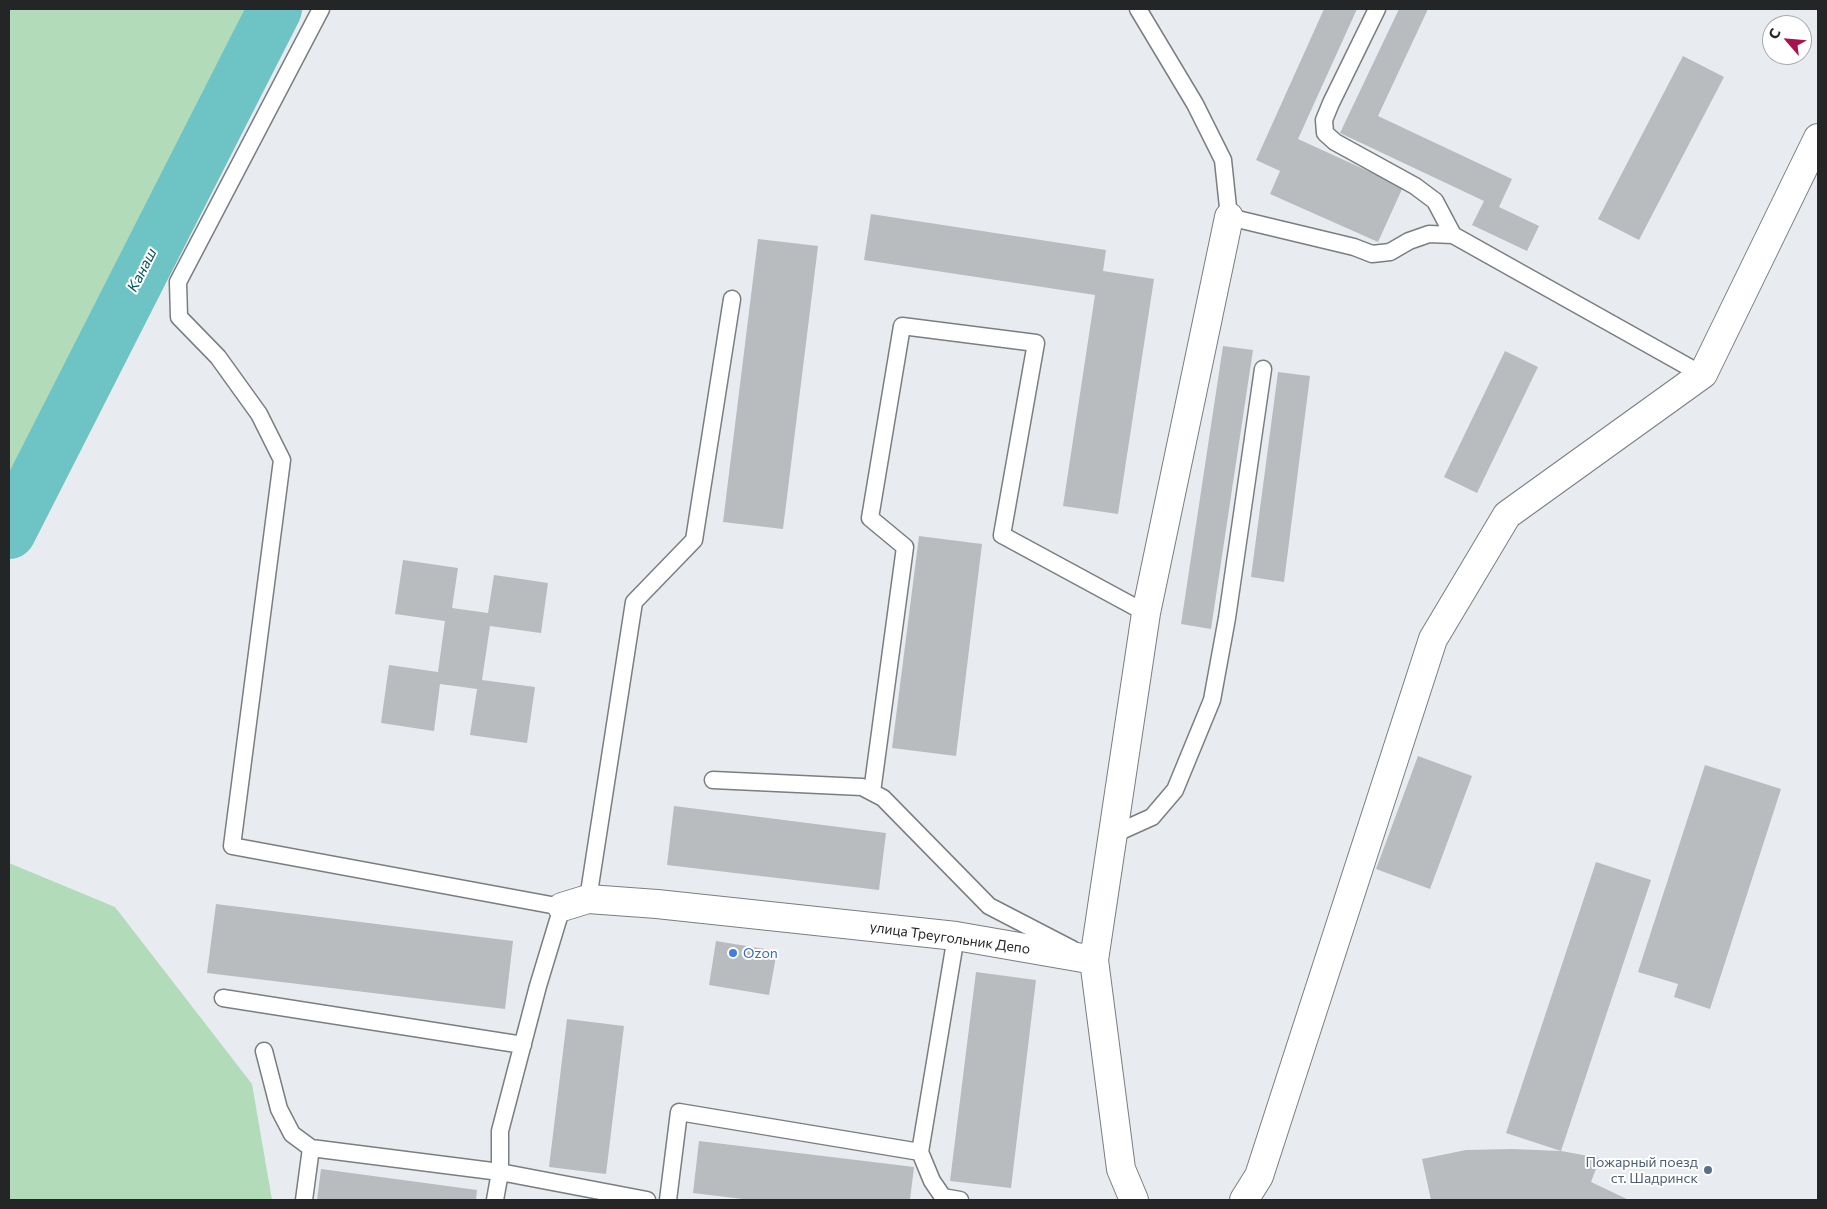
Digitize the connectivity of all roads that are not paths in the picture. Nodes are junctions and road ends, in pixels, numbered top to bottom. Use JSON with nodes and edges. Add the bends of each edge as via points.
{"nodes":[{"id":1,"x":321,"y":9,"type":"edge"},
{"id":2,"x":1138,"y":9,"type":"edge"},
{"id":3,"x":1377,"y":9,"type":"edge"},
{"id":4,"x":1818,"y":138,"type":"edge"},
{"id":5,"x":1229,"y":218,"type":"junction"},
{"id":6,"x":1453,"y":235,"type":"junction"},
{"id":7,"x":732,"y":299,"type":"dead end"},
{"id":8,"x":1263,"y":369,"type":"dead end"},
{"id":9,"x":1694,"y":370,"type":"dead end"},
{"id":10,"x":1146,"y":613,"type":"junction"},
{"id":11,"x":713,"y":780,"type":"dead end"},
{"id":12,"x":872,"y":792,"type":"junction"},
{"id":13,"x":1112,"y":835,"type":"junction"},
{"id":14,"x":588,"y":899,"type":"junction"},
{"id":15,"x":562,"y":907,"type":"junction"},
{"id":16,"x":956,"y":936,"type":"junction"},
{"id":17,"x":1094,"y":960,"type":"junction"},
{"id":18,"x":223,"y":998,"type":"dead end"},
{"id":19,"x":523,"y":1045,"type":"junction"},
{"id":20,"x":264,"y":1051,"type":"dead end"},
{"id":21,"x":311,"y":1148,"type":"junction"},
{"id":22,"x":920,"y":1152,"type":"junction"},
{"id":23,"x":500,"y":1172,"type":"junction"},
{"id":24,"x":304,"y":1200,"type":"edge"},
{"id":25,"x":495,"y":1200,"type":"edge"},
{"id":26,"x":646,"y":1200,"type":"edge"},
{"id":27,"x":668,"y":1200,"type":"edge"},
{"id":28,"x":960,"y":1200,"type":"edge"},
{"id":29,"x":1134,"y":1200,"type":"edge"},
{"id":30,"x":1244,"y":1200,"type":"edge"}],
"edges":[{"from":1,"to":15,"type":"lane","via":[[178,282],[179,317],[218,358],[259,414],[282,460],[232,846]]},
{"from":2,"to":5,"type":"lane","via":[[1195,104],[1223,160]]},
{"from":3,"to":6,"type":"lane","via":[[1324,120],[1325,133],[1435,201]]},
{"from":4,"to":30,"type":"street","via":[[1703,374],[1507,515],[1433,639],[1259,1176]]},
{"from":5,"to":6,"type":"lane","via":[[1372,254],[1390,252],[1429,234]]},
{"from":5,"to":10,"type":"street"},
{"from":6,"to":9,"type":"lane"},
{"from":7,"to":14,"type":"lane","via":[[694,540],[634,602]]},
{"from":8,"to":13,"type":"lane","via":[[1212,700],[1175,790],[1152,817]]},
{"from":10,"to":12,"type":"lane","via":[[1002,535],[1036,343],[902,326],[870,518],[905,547]]},
{"from":10,"to":13,"type":"street"},
{"from":11,"to":12,"type":"lane","via":[[862,787]]},
{"from":12,"to":17,"type":"lane","via":[[883,798],[989,906]]},
{"from":13,"to":17,"type":"street"},
{"from":14,"to":15,"type":"street","name":"улица Треугольник Депо"},
{"from":14,"to":16,"type":"street","name":"улица Треугольник Депо"},
{"from":15,"to":19,"type":"lane"},
{"from":16,"to":17,"type":"street","name":"улица Треугольник Депо"},
{"from":16,"to":22,"type":"lane"},
{"from":17,"to":29,"type":"street","via":[[1121,1169]]},
{"from":18,"to":19,"type":"lane"},
{"from":19,"to":23,"type":"lane","via":[[500,1131]]},
{"from":20,"to":21,"type":"lane","via":[[279,1109],[292,1134]]},
{"from":21,"to":23,"type":"lane"},
{"from":21,"to":24,"type":"lane"},
{"from":22,"to":27,"type":"lane","via":[[678,1112]]},
{"from":22,"to":28,"type":"lane","via":[[932,1181],[944,1197]]},
{"from":23,"to":25,"type":"lane"},
{"from":23,"to":26,"type":"lane"}]}
